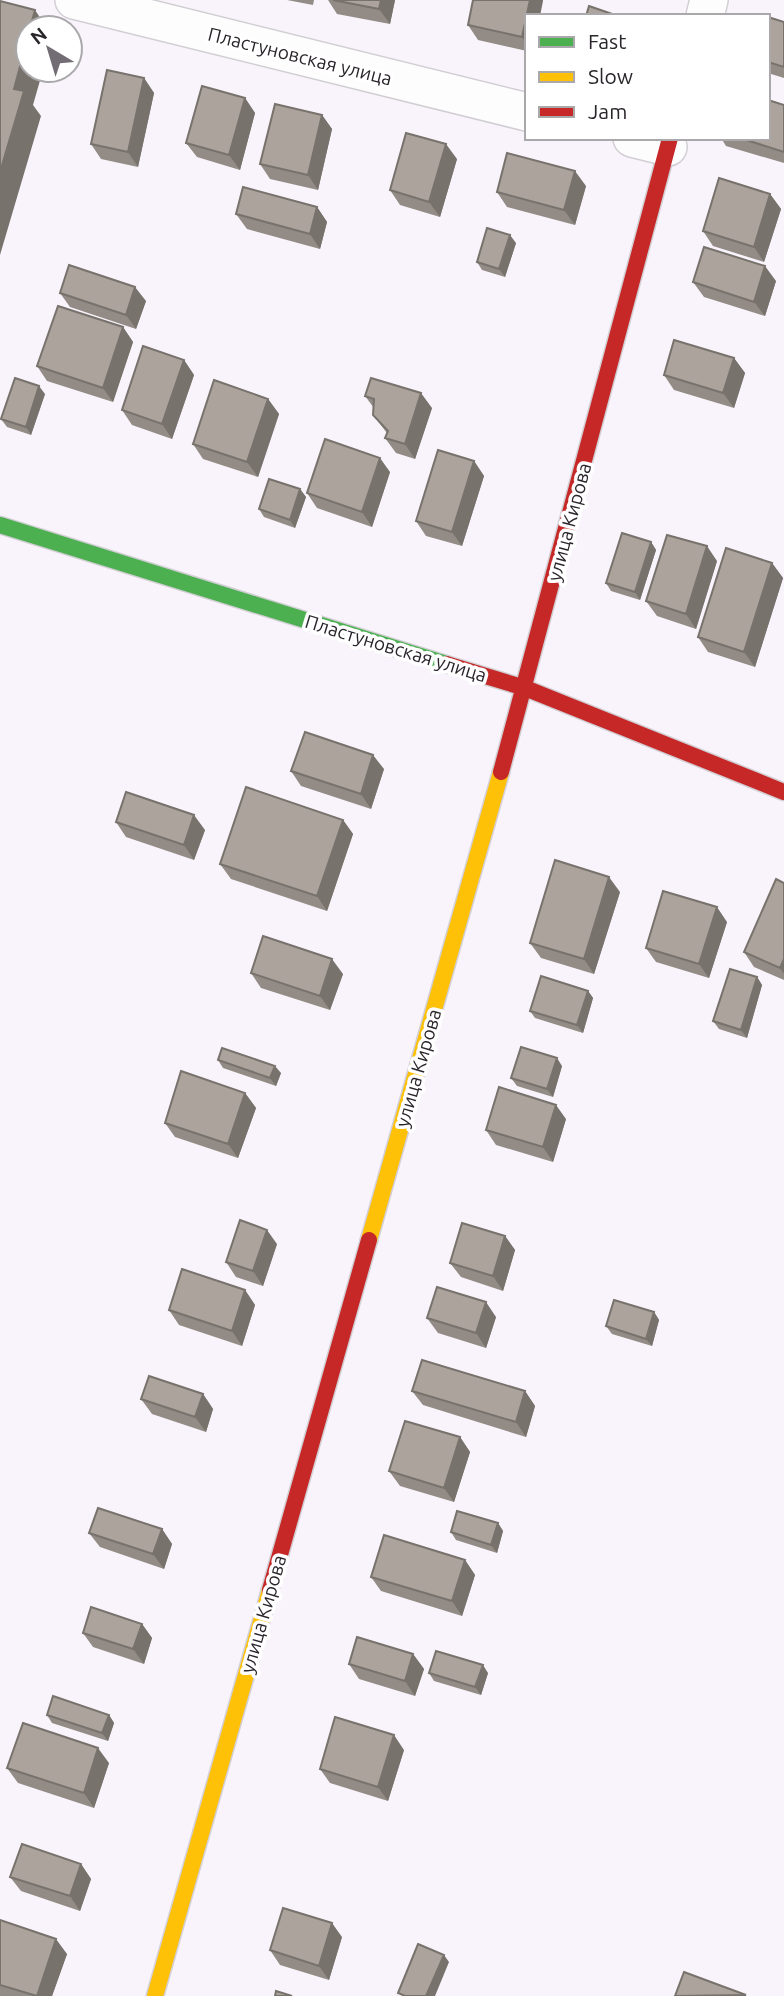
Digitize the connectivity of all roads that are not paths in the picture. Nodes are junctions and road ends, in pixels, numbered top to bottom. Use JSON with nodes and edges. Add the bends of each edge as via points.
{"nodes":[{"id":1,"x":74,"y":0,"type":"edge"},
{"id":2,"x":525,"y":112,"type":"edge"},
{"id":3,"x":647,"y":140,"type":"edge"},
{"id":4,"x":669,"y":143,"type":"edge"},
{"id":5,"x":0,"y":525,"type":"edge"},
{"id":6,"x":525,"y":688,"type":"junction"},
{"id":7,"x":784,"y":792,"type":"edge"},
{"id":8,"x":155,"y":1996,"type":"edge"}],
"edges":[{"from":1,"to":2,"type":"street","name":"Пластуновская улица"},
{"from":3,"to":4,"type":"street"},
{"from":4,"to":6,"type":"street","name":"улица Кирова"},
{"from":5,"to":6,"type":"street","name":"Пластуновская улица"},
{"from":6,"to":7,"type":"street","name":"Пластуновская улица"},
{"from":6,"to":8,"type":"street","name":"улица Кирова"}]}
